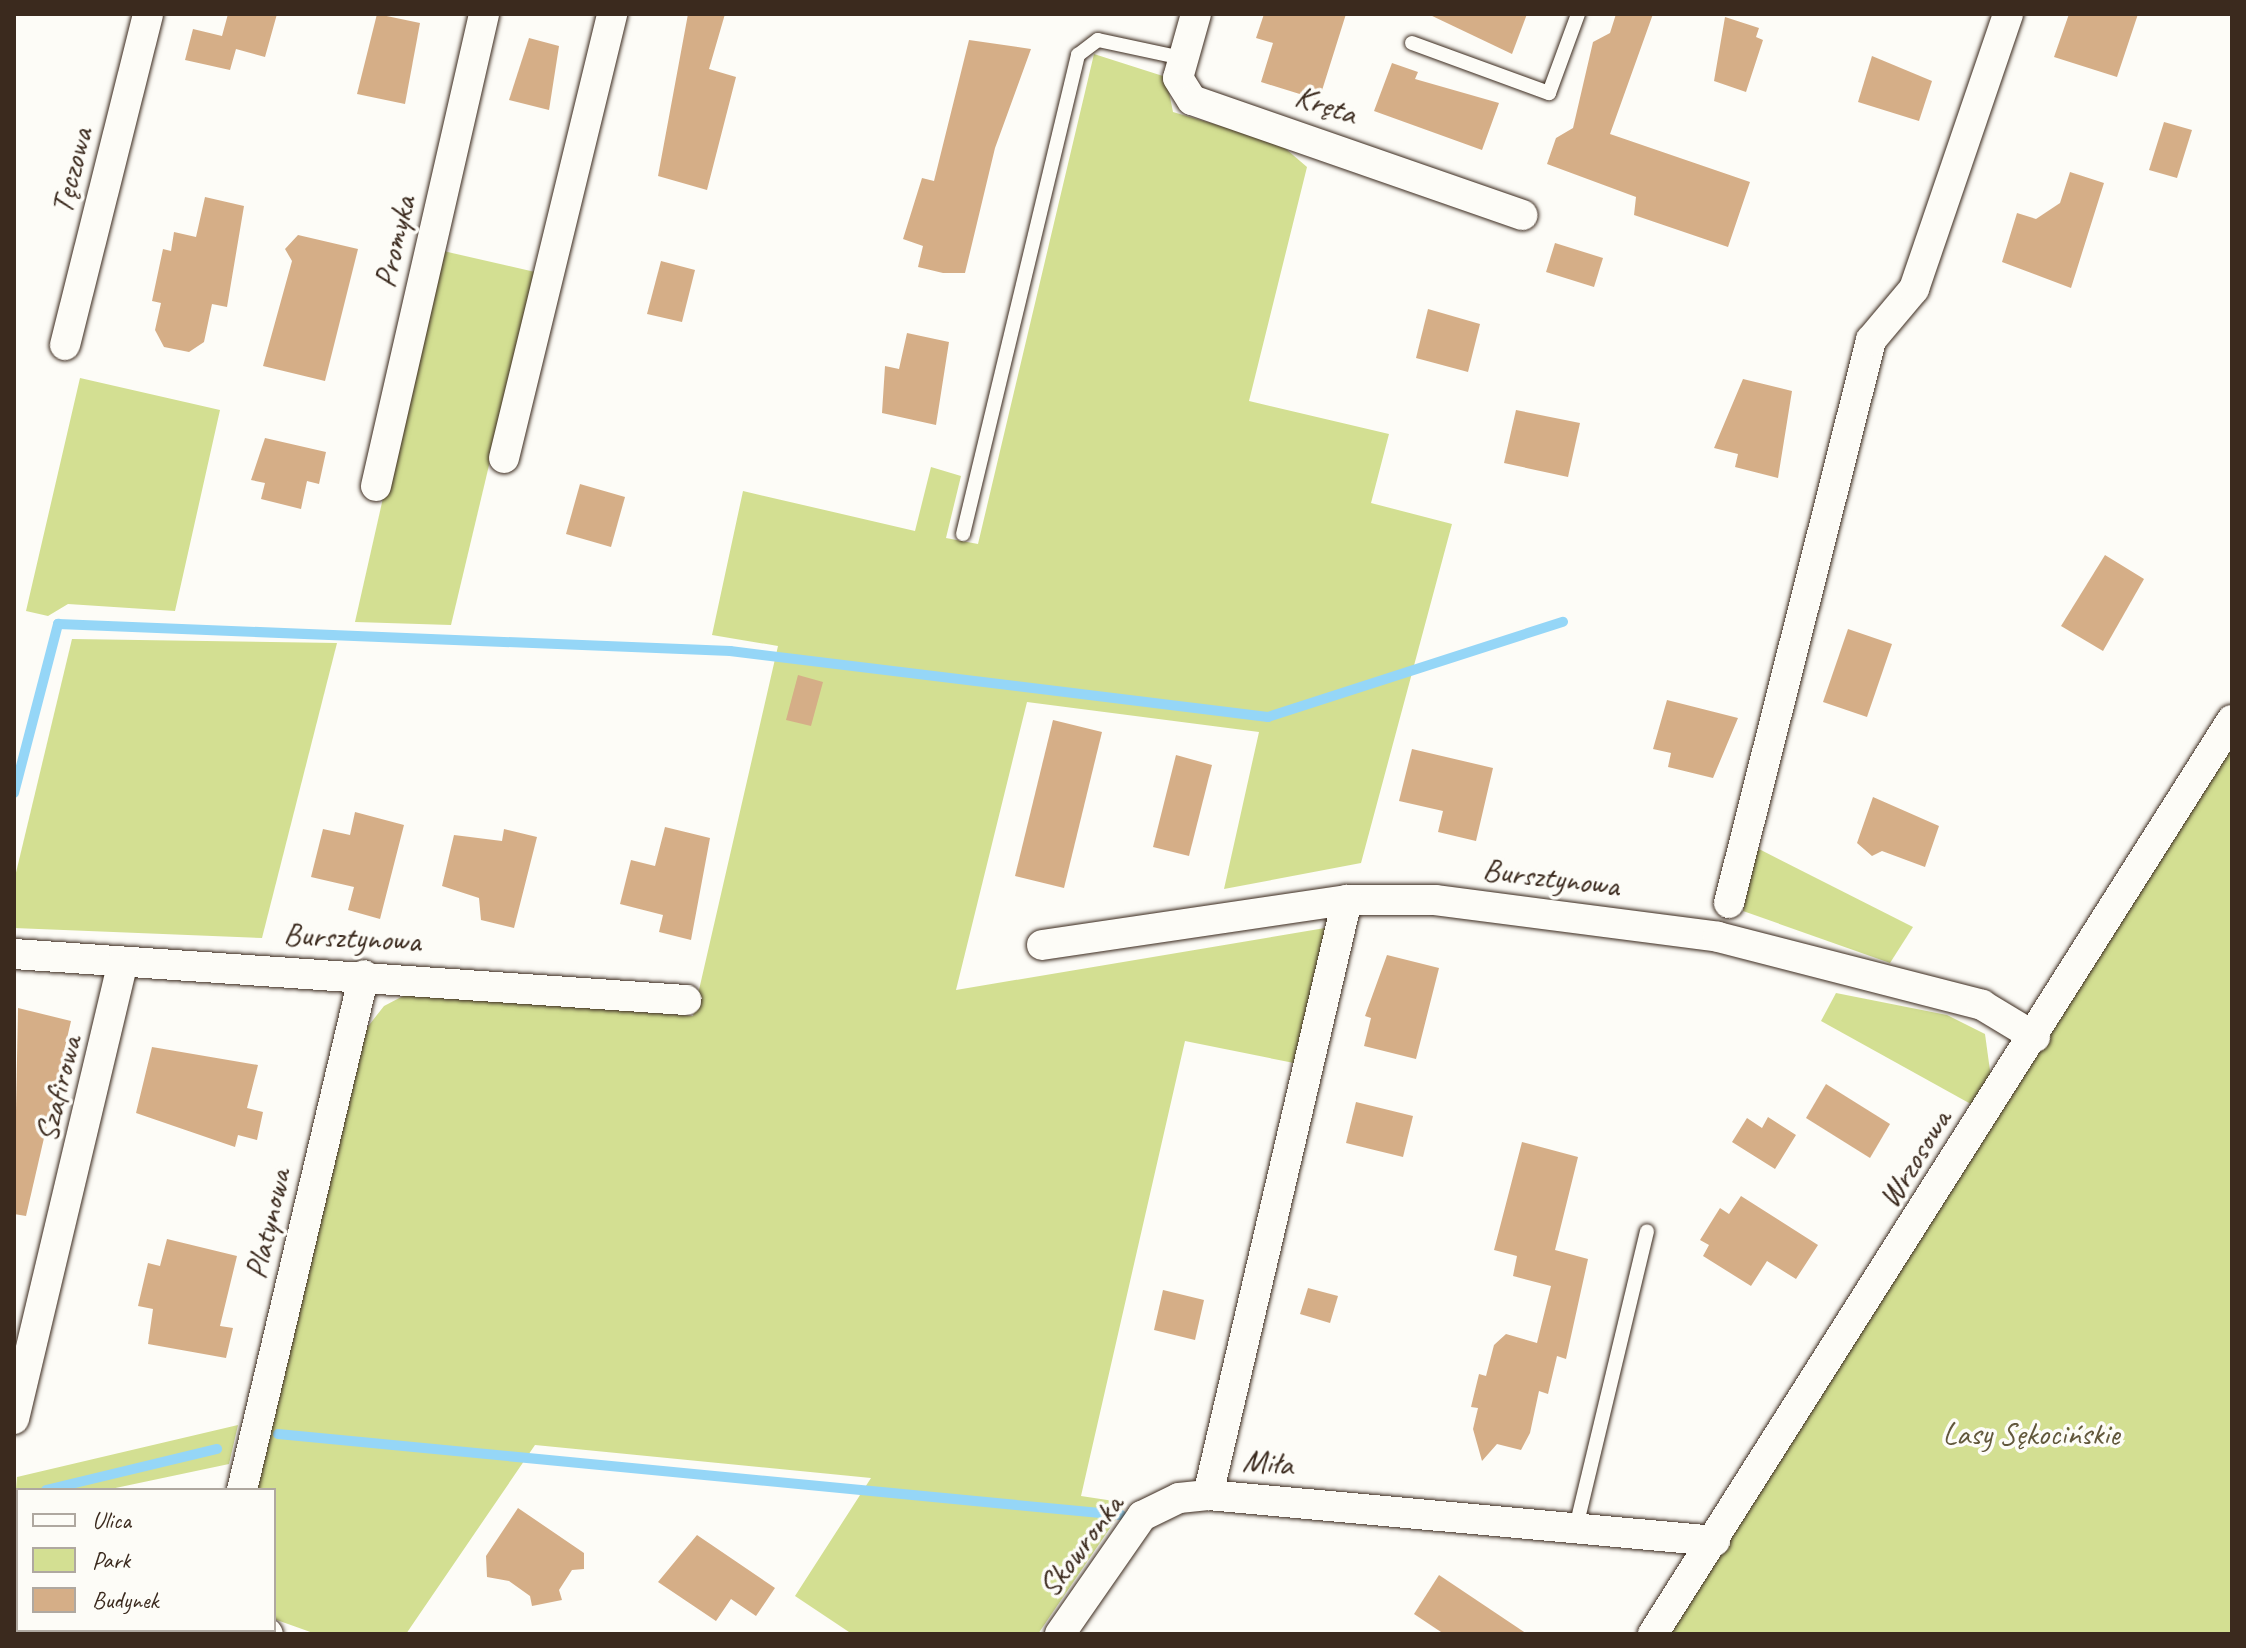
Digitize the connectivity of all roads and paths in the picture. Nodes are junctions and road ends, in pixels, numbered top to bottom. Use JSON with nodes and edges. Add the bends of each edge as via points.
{"nodes":[{"id":1,"x":148,"y":14,"type":"edge"},
{"id":2,"x":484,"y":14,"type":"edge"},
{"id":3,"x":612,"y":14,"type":"edge"},
{"id":4,"x":1196,"y":14,"type":"edge"},
{"id":5,"x":1578,"y":14,"type":"edge"},
{"id":6,"x":2008,"y":14,"type":"edge"},
{"id":7,"x":1412,"y":43,"type":"dead end"},
{"id":8,"x":1182,"y":58,"type":"junction"},
{"id":9,"x":1523,"y":215,"type":"dead end"},
{"id":10,"x":65,"y":345,"type":"dead end"},
{"id":11,"x":504,"y":458,"type":"dead end"},
{"id":12,"x":376,"y":486,"type":"dead end"},
{"id":13,"x":963,"y":534,"type":"dead end"},
{"id":14,"x":2232,"y":720,"type":"edge"},
{"id":15,"x":1347,"y":900,"type":"junction"},
{"id":16,"x":1729,"y":903,"type":"dead end"},
{"id":17,"x":1042,"y":945,"type":"dead end"},
{"id":18,"x":14,"y":954,"type":"edge"},
{"id":19,"x":123,"y":962,"type":"junction"},
{"id":20,"x":364,"y":975,"type":"junction"},
{"id":21,"x":686,"y":1000,"type":"dead end"},
{"id":22,"x":2035,"y":1037,"type":"junction"},
{"id":23,"x":1647,"y":1231,"type":"dead end"},
{"id":24,"x":14,"y":1419,"type":"edge"},
{"id":25,"x":242,"y":1488,"type":"edge"},
{"id":26,"x":1208,"y":1495,"type":"junction"},
{"id":27,"x":1576,"y":1527,"type":"junction"},
{"id":28,"x":1715,"y":1541,"type":"junction"},
{"id":29,"x":1060,"y":1634,"type":"edge"},
{"id":30,"x":1653,"y":1634,"type":"edge"}],
"edges":[{"from":1,"to":10,"type":"street","name":"Tęczowa"},
{"from":2,"to":12,"type":"street","name":"Promyka"},
{"from":3,"to":11,"type":"street"},
{"from":4,"to":8,"type":"street","name":"Kręta"},
{"from":5,"to":7,"type":"lane","via":[[1549,93]]},
{"from":6,"to":16,"type":"street","via":[[1914,289],[1871,340]]},
{"from":8,"to":9,"type":"street","name":"Kręta","via":[[1178,78],[1192,100]]},
{"from":8,"to":13,"type":"lane","via":[[1098,40],[1078,55]]},
{"from":14,"to":22,"type":"street","name":"Wrzosowa"},
{"from":15,"to":17,"type":"street","name":"Bursztynowa"},
{"from":15,"to":22,"type":"street","name":"Bursztynowa","via":[[1460,903],[1718,937],[1982,1005]]},
{"from":15,"to":26,"type":"street","name":"Miła"},
{"from":18,"to":19,"type":"street","name":"Bursztynowa"},
{"from":19,"to":20,"type":"street","name":"Bursztynowa"},
{"from":19,"to":24,"type":"street","name":"Szafirowa"},
{"from":20,"to":21,"type":"street","name":"Bursztynowa"},
{"from":20,"to":25,"type":"street","name":"Platynowa"},
{"from":22,"to":28,"type":"street","name":"Wrzosowa"},
{"from":23,"to":27,"type":"lane"},
{"from":26,"to":27,"type":"street","name":"Miła"},
{"from":26,"to":29,"type":"street","name":"Skowronka","via":[[1142,1516]]},
{"from":27,"to":28,"type":"street","name":"Miła"},
{"from":28,"to":30,"type":"street","name":"Wrzosowa"}]}
